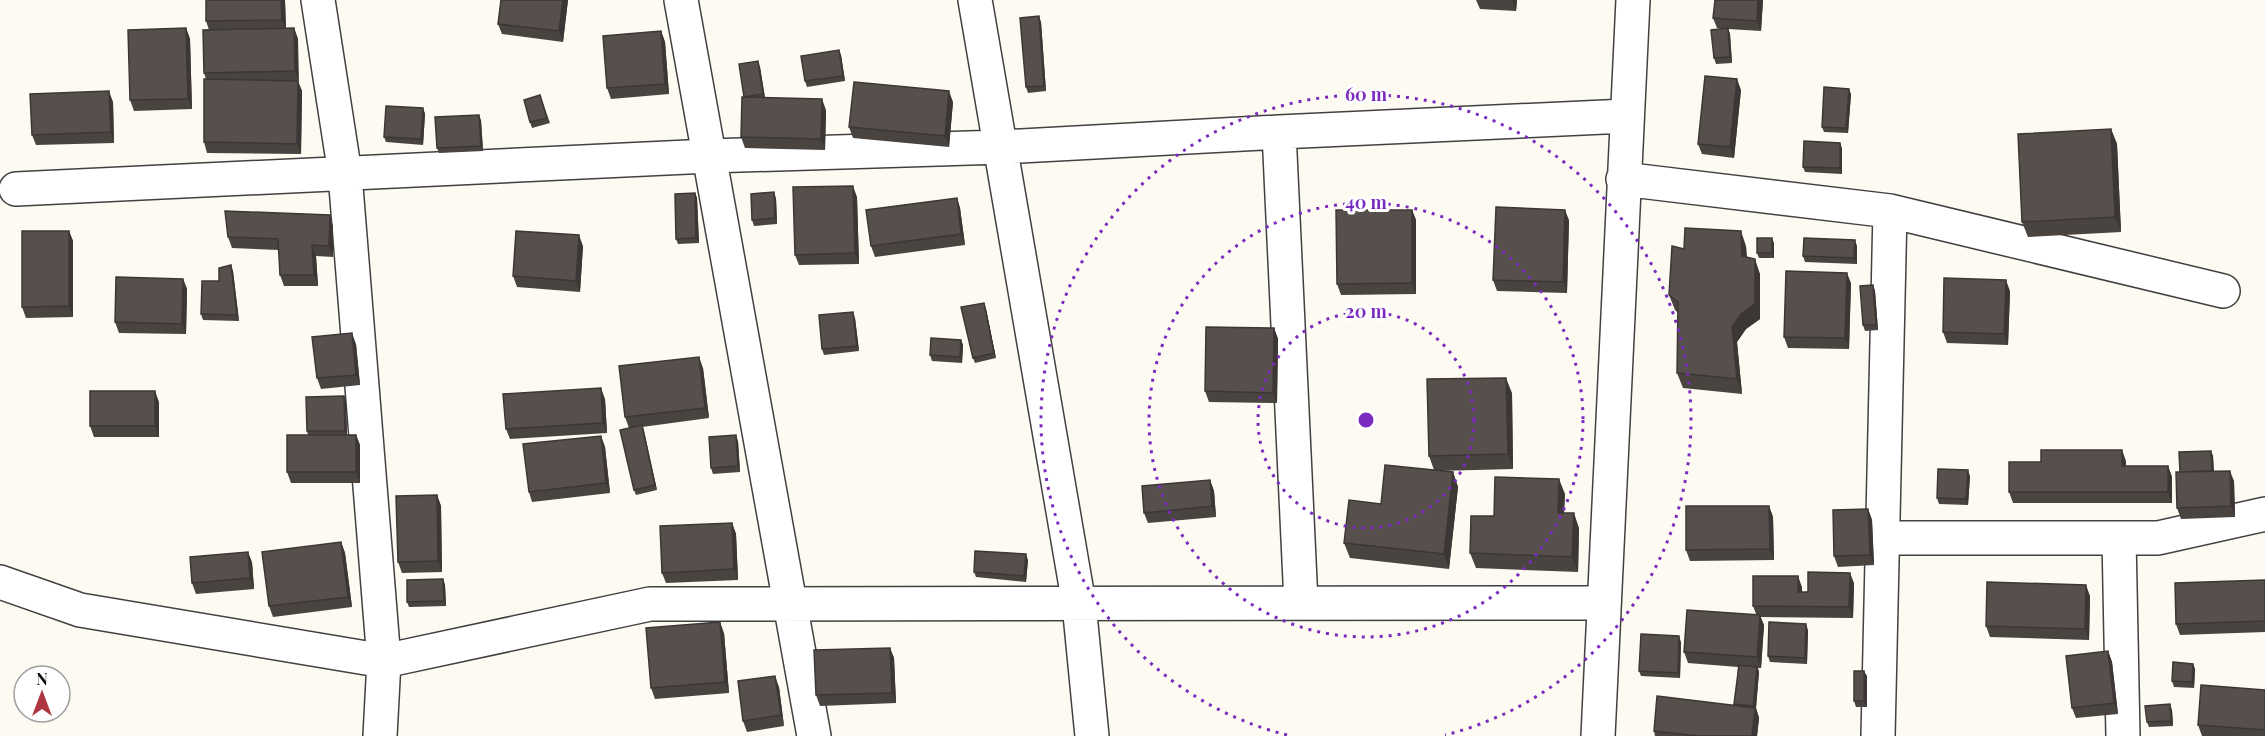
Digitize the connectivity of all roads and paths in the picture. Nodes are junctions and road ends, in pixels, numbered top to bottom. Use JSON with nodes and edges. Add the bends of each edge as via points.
{"nodes":[{"id":1,"x":318,"y":0,"type":"edge"},
{"id":2,"x":681,"y":0,"type":"edge"},
{"id":3,"x":975,"y":0,"type":"edge"},
{"id":4,"x":1633,"y":0,"type":"edge"},
{"id":5,"x":1626,"y":116,"type":"junction"},
{"id":6,"x":1279,"y":132,"type":"junction"},
{"id":7,"x":1002,"y":147,"type":"junction"},
{"id":8,"x":709,"y":156,"type":"junction"},
{"id":9,"x":345,"y":174,"type":"junction"},
{"id":10,"x":1623,"y":179,"type":"junction"},
{"id":11,"x":16,"y":189,"type":"dead end"},
{"id":12,"x":1890,"y":211,"type":"junction"},
{"id":13,"x":2223,"y":291,"type":"dead end"},
{"id":14,"x":2265,"y":514,"type":"edge"},
{"id":15,"x":1882,"y":538,"type":"junction"},
{"id":16,"x":2119,"y":538,"type":"junction"},
{"id":17,"x":0,"y":582,"type":"edge"},
{"id":18,"x":1301,"y":603,"type":"junction"},
{"id":19,"x":1604,"y":603,"type":"junction"},
{"id":20,"x":790,"y":604,"type":"junction"},
{"id":21,"x":1079,"y":604,"type":"junction"},
{"id":22,"x":384,"y":662,"type":"junction"},
{"id":23,"x":380,"y":736,"type":"edge"},
{"id":24,"x":814,"y":736,"type":"edge"},
{"id":25,"x":1092,"y":736,"type":"edge"},
{"id":26,"x":1598,"y":736,"type":"edge"},
{"id":27,"x":1878,"y":736,"type":"edge"},
{"id":28,"x":2123,"y":736,"type":"edge"}],
"edges":[{"from":1,"to":9,"type":"street"},
{"from":2,"to":8,"type":"street"},
{"from":3,"to":7,"type":"street"},
{"from":4,"to":5,"type":"street"},
{"from":5,"to":6,"type":"street"},
{"from":5,"to":10,"type":"street"},
{"from":6,"to":7,"type":"street"},
{"from":6,"to":18,"type":"street"},
{"from":7,"to":8,"type":"street"},
{"from":7,"to":21,"type":"street"},
{"from":8,"to":9,"type":"street"},
{"from":8,"to":20,"type":"street"},
{"from":9,"to":11,"type":"street"},
{"from":9,"to":22,"type":"street"},
{"from":10,"to":12,"type":"street"},
{"from":10,"to":19,"type":"street"},
{"from":12,"to":13,"type":"street"},
{"from":12,"to":15,"type":"street"},
{"from":14,"to":16,"type":"street","via":[[2158,538]]},
{"from":15,"to":16,"type":"street"},
{"from":15,"to":27,"type":"street"},
{"from":16,"to":28,"type":"street"},
{"from":17,"to":22,"type":"street","via":[[80,610]]},
{"from":18,"to":19,"type":"street"},
{"from":18,"to":21,"type":"street"},
{"from":19,"to":26,"type":"street"},
{"from":20,"to":21,"type":"street"},
{"from":20,"to":22,"type":"street","via":[[650,604]]},
{"from":20,"to":24,"type":"street"},
{"from":21,"to":25,"type":"street"},
{"from":22,"to":23,"type":"street"}]}
